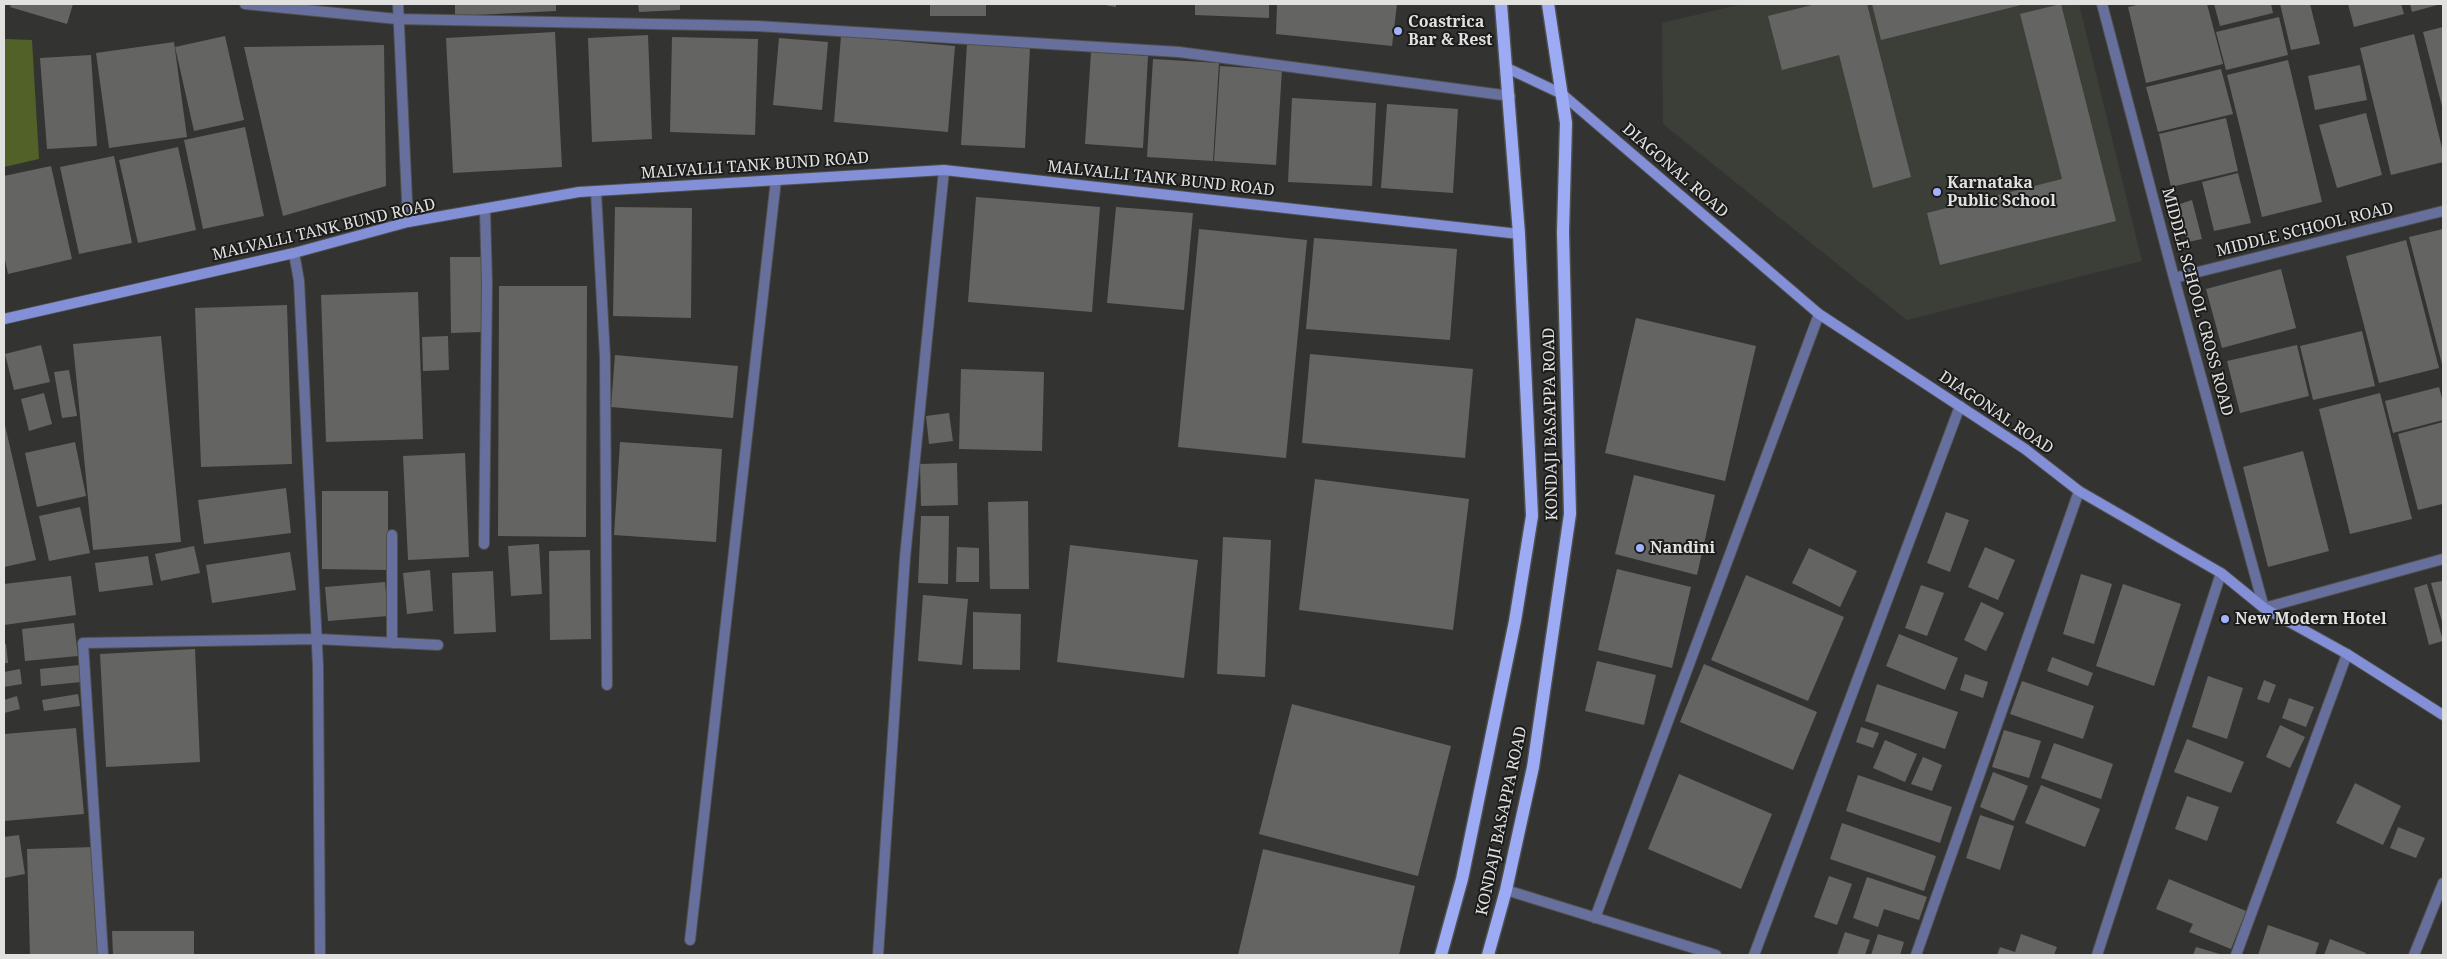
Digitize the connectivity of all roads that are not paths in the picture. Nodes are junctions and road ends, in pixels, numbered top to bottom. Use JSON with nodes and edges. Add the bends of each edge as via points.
{"nodes":[{"id":1,"x":245,"y":4,"type":"edge"},
{"id":2,"x":398,"y":4,"type":"edge"},
{"id":3,"x":1501,"y":4,"type":"edge"},
{"id":4,"x":2102,"y":4,"type":"edge"},
{"id":5,"x":1548,"y":5,"type":"edge"},
{"id":6,"x":397,"y":19,"type":"junction"},
{"id":7,"x":1507,"y":68,"type":"junction"},
{"id":8,"x":1562,"y":94,"type":"junction"},
{"id":9,"x":1510,"y":96,"type":"junction"},
{"id":10,"x":944,"y":170,"type":"junction"},
{"id":11,"x":776,"y":180,"type":"junction"},
{"id":12,"x":596,"y":192,"type":"junction"},
{"id":13,"x":485,"y":210,"type":"junction"},
{"id":14,"x":2443,"y":211,"type":"edge"},
{"id":15,"x":408,"y":222,"type":"junction"},
{"id":16,"x":1520,"y":234,"type":"junction"},
{"id":17,"x":294,"y":253,"type":"junction"},
{"id":18,"x":2174,"y":278,"type":"junction"},
{"id":19,"x":1820,"y":314,"type":"junction"},
{"id":20,"x":4,"y":319,"type":"edge"},
{"id":21,"x":1960,"y":406,"type":"junction"},
{"id":22,"x":2079,"y":491,"type":"junction"},
{"id":23,"x":392,"y":535,"type":"dead end"},
{"id":24,"x":484,"y":544,"type":"dead end"},
{"id":25,"x":2443,"y":559,"type":"edge"},
{"id":26,"x":2221,"y":573,"type":"junction"},
{"id":27,"x":2264,"y":608,"type":"junction"},
{"id":28,"x":317,"y":639,"type":"junction"},
{"id":29,"x":392,"y":643,"type":"junction"},
{"id":30,"x":438,"y":646,"type":"dead end"},
{"id":31,"x":2347,"y":654,"type":"junction"},
{"id":32,"x":607,"y":685,"type":"dead end"},
{"id":33,"x":2443,"y":715,"type":"edge"},
{"id":34,"x":2443,"y":883,"type":"edge"},
{"id":35,"x":1506,"y":890,"type":"junction"},
{"id":36,"x":1595,"y":918,"type":"junction"},
{"id":37,"x":690,"y":940,"type":"dead end"},
{"id":38,"x":103,"y":955,"type":"edge"},
{"id":39,"x":320,"y":955,"type":"edge"},
{"id":40,"x":878,"y":955,"type":"edge"},
{"id":41,"x":1441,"y":955,"type":"edge"},
{"id":42,"x":1488,"y":955,"type":"edge"},
{"id":43,"x":1716,"y":955,"type":"edge"},
{"id":44,"x":1754,"y":955,"type":"edge"},
{"id":45,"x":1916,"y":955,"type":"edge"},
{"id":46,"x":2098,"y":955,"type":"edge"},
{"id":47,"x":2236,"y":955,"type":"edge"},
{"id":48,"x":2414,"y":955,"type":"edge"}],
"edges":[{"from":1,"to":6,"type":"street"},
{"from":2,"to":6,"type":"street"},
{"from":3,"to":7,"type":"main road","name":"KONDAJI BASAPPA ROAD"},
{"from":4,"to":18,"type":"street","name":"MIDDLE SCHOOL CROSS ROAD"},
{"from":5,"to":8,"type":"main road","name":"KONDAJI BASAPPA ROAD"},
{"from":6,"to":9,"type":"street","via":[[757,26],[1179,52]]},
{"from":6,"to":15,"type":"street"},
{"from":7,"to":8,"type":"street","name":"DIAGONAL ROAD"},
{"from":7,"to":9,"type":"main road","name":"KONDAJI BASAPPA ROAD"},
{"from":8,"to":19,"type":"street","name":"DIAGONAL ROAD"},
{"from":8,"to":35,"type":"main road","name":"KONDAJI BASAPPA ROAD","via":[[1566,123],[1564,232],[1570,514],[1533,767]]},
{"from":9,"to":16,"type":"main road","name":"KONDAJI BASAPPA ROAD"},
{"from":10,"to":11,"type":"street","name":"MALVALLI TANK BUND ROAD"},
{"from":10,"to":16,"type":"street","name":"MALVALLI TANK BUND ROAD"},
{"from":10,"to":40,"type":"street","via":[[905,557]]},
{"from":11,"to":12,"type":"street","name":"MALVALLI TANK BUND ROAD"},
{"from":11,"to":37,"type":"street"},
{"from":12,"to":13,"type":"street","name":"MALVALLI TANK BUND ROAD","via":[[579,192]]},
{"from":12,"to":32,"type":"street","via":[[605,357]]},
{"from":13,"to":15,"type":"street","name":"MALVALLI TANK BUND ROAD"},
{"from":13,"to":24,"type":"street"},
{"from":14,"to":18,"type":"street","name":"MIDDLE SCHOOL ROAD"},
{"from":15,"to":17,"type":"street","name":"MALVALLI TANK BUND ROAD"},
{"from":16,"to":41,"type":"main road","name":"KONDAJI BASAPPA ROAD","via":[[1532,516],[1515,621],[1466,860]]},
{"from":17,"to":20,"type":"street","name":"MALVALLI TANK BUND ROAD"},
{"from":17,"to":28,"type":"street","via":[[299,281]]},
{"from":18,"to":27,"type":"street","name":"MIDDLE SCHOOL CROSS ROAD"},
{"from":19,"to":21,"type":"street","name":"DIAGONAL ROAD"},
{"from":19,"to":36,"type":"street"},
{"from":21,"to":22,"type":"street","name":"DIAGONAL ROAD","via":[[2026,449]]},
{"from":21,"to":44,"type":"street"},
{"from":22,"to":26,"type":"street","name":"DIAGONAL ROAD"},
{"from":22,"to":45,"type":"street"},
{"from":23,"to":29,"type":"street"},
{"from":25,"to":27,"type":"street"},
{"from":26,"to":27,"type":"street","name":"DIAGONAL ROAD"},
{"from":26,"to":46,"type":"street"},
{"from":27,"to":31,"type":"street","name":"DIAGONAL ROAD"},
{"from":28,"to":29,"type":"street"},
{"from":28,"to":38,"type":"street","via":[[83,643]]},
{"from":28,"to":39,"type":"street"},
{"from":29,"to":30,"type":"street"},
{"from":31,"to":33,"type":"street","name":"DIAGONAL ROAD"},
{"from":31,"to":47,"type":"street"},
{"from":34,"to":48,"type":"street"},
{"from":35,"to":36,"type":"street"},
{"from":35,"to":42,"type":"main road","name":"KONDAJI BASAPPA ROAD"},
{"from":36,"to":43,"type":"street"}]}
